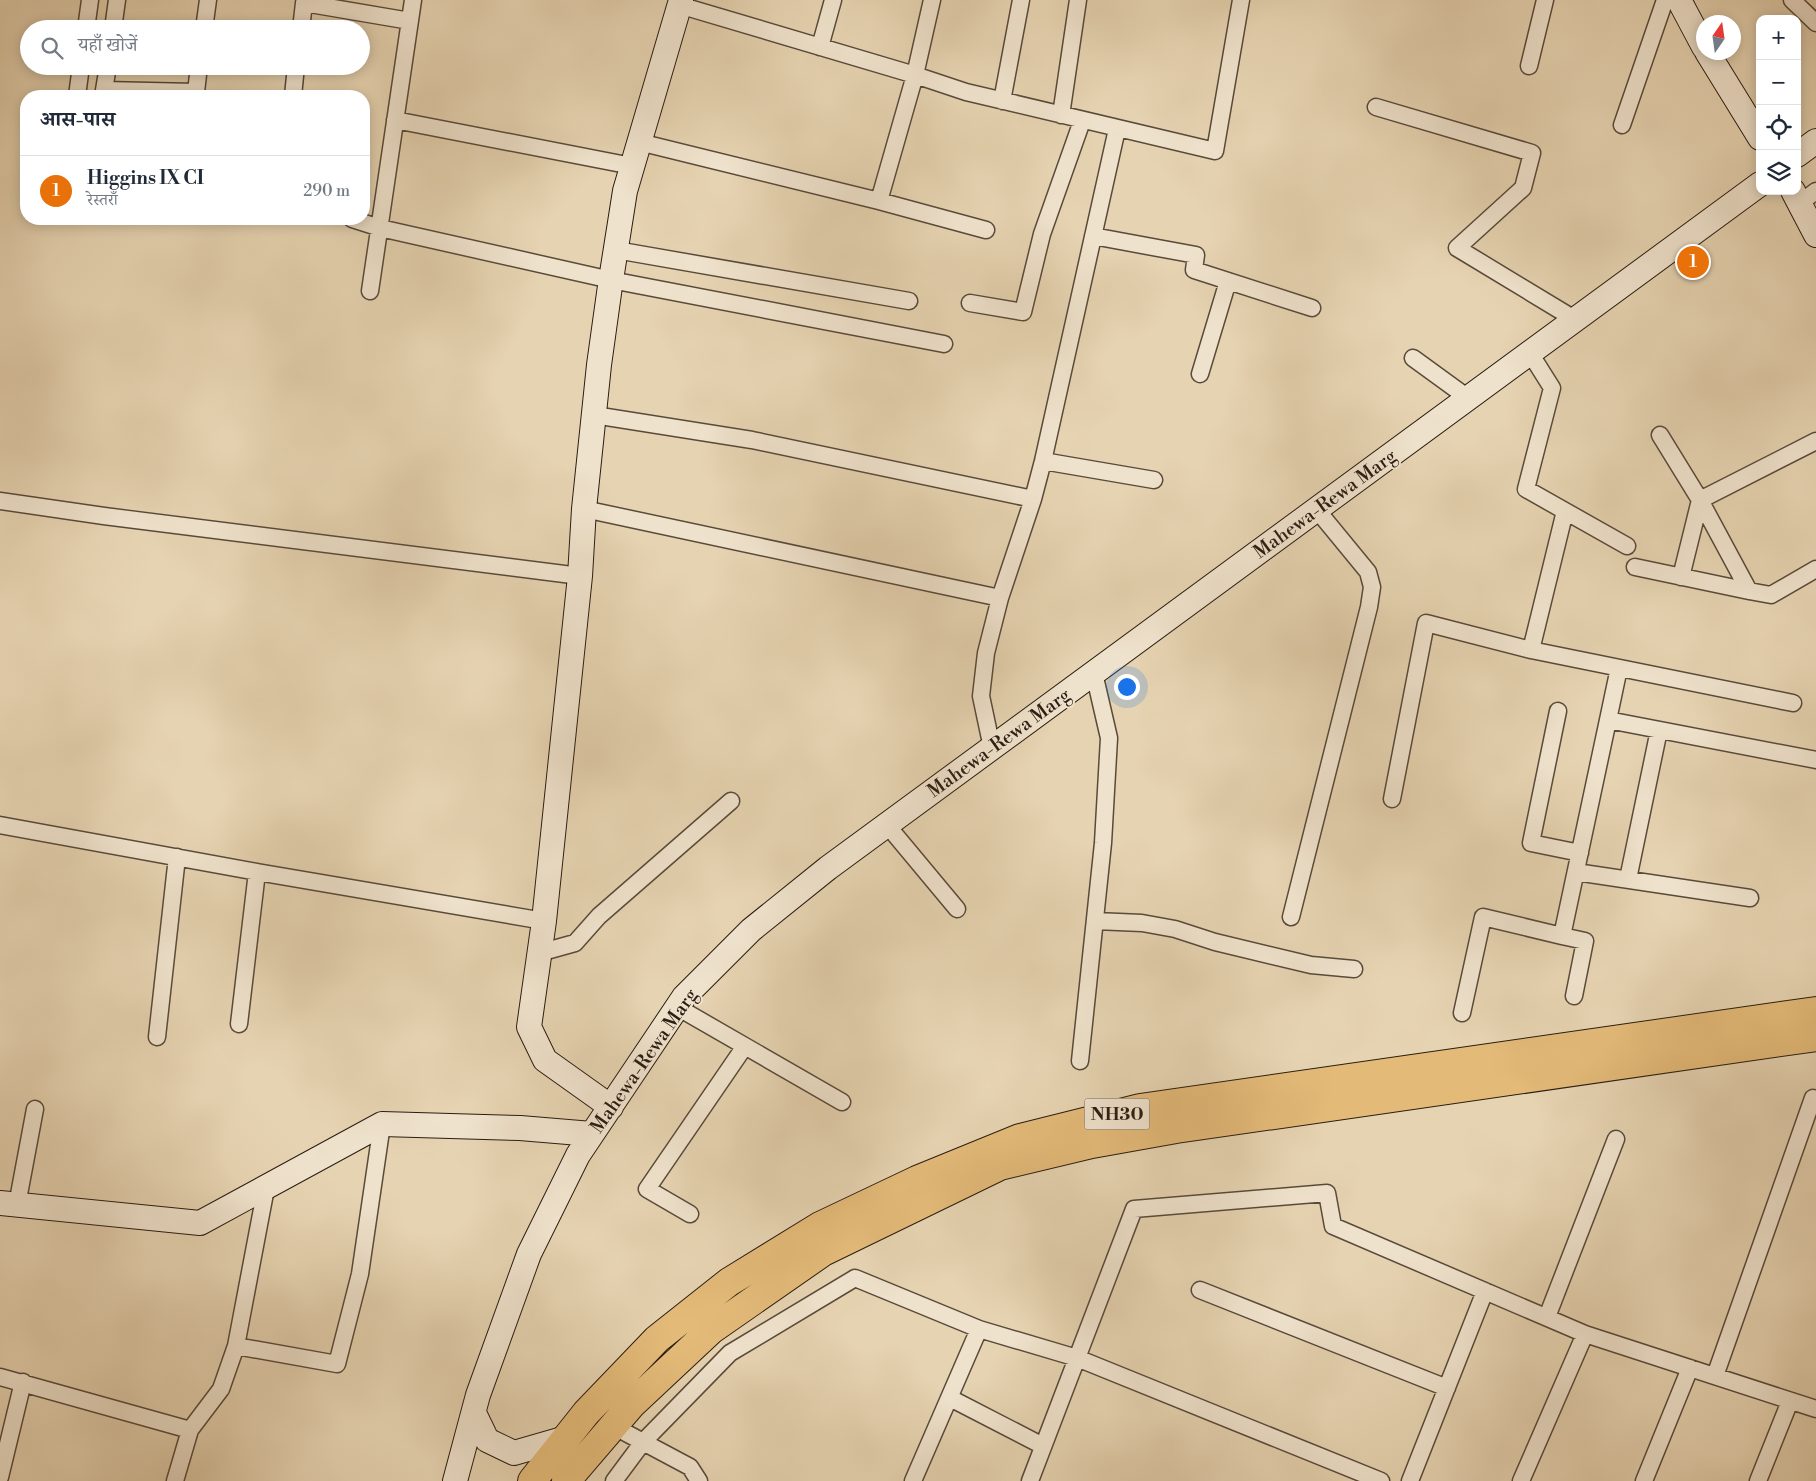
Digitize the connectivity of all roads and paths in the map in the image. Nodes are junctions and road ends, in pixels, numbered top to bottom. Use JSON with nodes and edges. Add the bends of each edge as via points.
{"nodes":[{"id":1,"x":90,"y":0,"type":"edge"},
{"id":2,"x":118,"y":0,"type":"edge"},
{"id":3,"x":208,"y":0,"type":"edge"},
{"id":4,"x":413,"y":0,"type":"edge"},
{"id":5,"x":833,"y":0,"type":"edge"},
{"id":6,"x":932,"y":0,"type":"edge"},
{"id":7,"x":1021,"y":0,"type":"edge"},
{"id":8,"x":1078,"y":0,"type":"edge"},
{"id":9,"x":1241,"y":0,"type":"edge"},
{"id":10,"x":1545,"y":0,"type":"edge"},
{"id":11,"x":1665,"y":0,"type":"edge"},
{"id":12,"x":1679,"y":0,"type":"edge"},
{"id":13,"x":1792,"y":0,"type":"edge"},
{"id":14,"x":680,"y":3,"type":"edge"},
{"id":15,"x":87,"y":20,"type":"edge"},
{"id":16,"x":115,"y":20,"type":"edge"},
{"id":17,"x":205,"y":20,"type":"edge"},
{"id":18,"x":302,"y":20,"type":"edge"},
{"id":19,"x":410,"y":22,"type":"junction"},
{"id":20,"x":1816,"y":23,"type":"edge"},
{"id":21,"x":1696,"y":32,"type":"edge"},
{"id":22,"x":820,"y":47,"type":"junction"},
{"id":23,"x":1712,"y":60,"type":"edge"},
{"id":24,"x":1530,"y":66,"type":"dead end"},
{"id":25,"x":80,"y":75,"type":"edge"},
{"id":26,"x":106,"y":75,"type":"edge"},
{"id":27,"x":198,"y":75,"type":"edge"},
{"id":28,"x":295,"y":75,"type":"edge"},
{"id":29,"x":915,"y":75,"type":"junction"},
{"id":30,"x":78,"y":90,"type":"edge"},
{"id":31,"x":104,"y":90,"type":"edge"},
{"id":32,"x":196,"y":90,"type":"edge"},
{"id":33,"x":294,"y":90,"type":"edge"},
{"id":34,"x":1002,"y":101,"type":"junction"},
{"id":35,"x":1376,"y":107,"type":"dead end"},
{"id":36,"x":1061,"y":116,"type":"junction"},
{"id":37,"x":396,"y":120,"type":"junction"},
{"id":38,"x":1082,"y":120,"type":"junction"},
{"id":39,"x":1622,"y":125,"type":"dead end"},
{"id":40,"x":1116,"y":129,"type":"junction"},
{"id":41,"x":1756,"y":132,"type":"edge"},
{"id":42,"x":1816,"y":141,"type":"edge"},
{"id":43,"x":639,"y":142,"type":"junction"},
{"id":44,"x":1801,"y":153,"type":"edge"},
{"id":45,"x":632,"y":166,"type":"junction"},
{"id":46,"x":1756,"y":187,"type":"edge"},
{"id":47,"x":1803,"y":195,"type":"edge"},
{"id":48,"x":879,"y":201,"type":"junction"},
{"id":49,"x":370,"y":225,"type":"edge"},
{"id":50,"x":380,"y":228,"type":"junction"},
{"id":51,"x":986,"y":230,"type":"dead end"},
{"id":52,"x":1816,"y":234,"type":"edge"},
{"id":53,"x":1093,"y":236,"type":"junction"},
{"id":54,"x":616,"y":250,"type":"junction"},
{"id":55,"x":611,"y":280,"type":"junction"},
{"id":56,"x":1228,"y":281,"type":"junction"},
{"id":57,"x":370,"y":291,"type":"dead end"},
{"id":58,"x":909,"y":302,"type":"dead end"},
{"id":59,"x":970,"y":303,"type":"dead end"},
{"id":60,"x":1312,"y":308,"type":"dead end"},
{"id":61,"x":1576,"y":320,"type":"junction"},
{"id":62,"x":944,"y":344,"type":"dead end"},
{"id":63,"x":1530,"y":354,"type":"junction"},
{"id":64,"x":1413,"y":358,"type":"dead end"},
{"id":65,"x":1200,"y":374,"type":"dead end"},
{"id":66,"x":1468,"y":398,"type":"junction"},
{"id":67,"x":594,"y":415,"type":"junction"},
{"id":68,"x":1660,"y":435,"type":"dead end"},
{"id":69,"x":1816,"y":441,"type":"edge"},
{"id":70,"x":1044,"y":462,"type":"junction"},
{"id":71,"x":1154,"y":480,"type":"dead end"},
{"id":72,"x":1033,"y":499,"type":"junction"},
{"id":73,"x":1700,"y":500,"type":"junction"},
{"id":74,"x":0,"y":501,"type":"edge"},
{"id":75,"x":584,"y":509,"type":"junction"},
{"id":76,"x":1317,"y":510,"type":"junction"},
{"id":77,"x":1565,"y":511,"type":"junction"},
{"id":78,"x":1627,"y":546,"type":"dead end"},
{"id":79,"x":1635,"y":567,"type":"dead end"},
{"id":80,"x":1816,"y":569,"type":"edge"},
{"id":81,"x":580,"y":576,"type":"junction"},
{"id":82,"x":1681,"y":577,"type":"junction"},
{"id":83,"x":1748,"y":591,"type":"junction"},
{"id":84,"x":1000,"y":598,"type":"junction"},
{"id":85,"x":1532,"y":650,"type":"junction"},
{"id":86,"x":1619,"y":668,"type":"junction"},
{"id":87,"x":1094,"y":673,"type":"junction"},
{"id":88,"x":1792,"y":703,"type":"dead end"},
{"id":89,"x":1558,"y":711,"type":"dead end"},
{"id":90,"x":1608,"y":720,"type":"junction"},
{"id":91,"x":1659,"y":730,"type":"junction"},
{"id":92,"x":992,"y":748,"type":"junction"},
{"id":93,"x":1816,"y":760,"type":"edge"},
{"id":94,"x":1392,"y":800,"type":"dead end"},
{"id":95,"x":732,"y":801,"type":"dead end"},
{"id":96,"x":0,"y":825,"type":"edge"},
{"id":97,"x":887,"y":825,"type":"junction"},
{"id":98,"x":1580,"y":853,"type":"junction"},
{"id":99,"x":177,"y":857,"type":"junction"},
{"id":100,"x":257,"y":872,"type":"junction"},
{"id":101,"x":1576,"y":872,"type":"junction"},
{"id":102,"x":1628,"y":879,"type":"junction"},
{"id":103,"x":1750,"y":898,"type":"dead end"},
{"id":104,"x":957,"y":910,"type":"dead end"},
{"id":105,"x":1291,"y":917,"type":"dead end"},
{"id":106,"x":544,"y":921,"type":"junction"},
{"id":107,"x":1095,"y":921,"type":"junction"},
{"id":108,"x":1562,"y":936,"type":"junction"},
{"id":109,"x":539,"y":953,"type":"junction"},
{"id":110,"x":1354,"y":969,"type":"dead end"},
{"id":111,"x":1574,"y":996,"type":"dead end"},
{"id":112,"x":677,"y":1007,"type":"junction"},
{"id":113,"x":1816,"y":1011,"type":"edge"},
{"id":114,"x":1462,"y":1013,"type":"dead end"},
{"id":115,"x":239,"y":1024,"type":"dead end"},
{"id":116,"x":157,"y":1037,"type":"dead end"},
{"id":117,"x":1816,"y":1037,"type":"edge"},
{"id":118,"x":745,"y":1046,"type":"junction"},
{"id":119,"x":1080,"y":1061,"type":"dead end"},
{"id":120,"x":1813,"y":1098,"type":"dead end"},
{"id":121,"x":842,"y":1102,"type":"dead end"},
{"id":122,"x":611,"y":1107,"type":"junction"},
{"id":123,"x":35,"y":1109,"type":"dead end"},
{"id":124,"x":382,"y":1124,"type":"junction"},
{"id":125,"x":592,"y":1134,"type":"junction"},
{"id":126,"x":1616,"y":1139,"type":"dead end"},
{"id":127,"x":266,"y":1188,"type":"junction"},
{"id":128,"x":9,"y":1204,"type":"edge"},
{"id":129,"x":690,"y":1214,"type":"dead end"},
{"id":130,"x":1200,"y":1290,"type":"dead end"},
{"id":131,"x":1485,"y":1291,"type":"junction"},
{"id":132,"x":1547,"y":1317,"type":"junction"},
{"id":133,"x":979,"y":1329,"type":"junction"},
{"id":134,"x":1585,"y":1334,"type":"junction"},
{"id":135,"x":236,"y":1346,"type":"junction"},
{"id":136,"x":1077,"y":1358,"type":"junction"},
{"id":137,"x":1690,"y":1368,"type":"junction"},
{"id":138,"x":1715,"y":1376,"type":"junction"},
{"id":139,"x":0,"y":1377,"type":"edge"},
{"id":140,"x":23,"y":1382,"type":"junction"},
{"id":141,"x":1447,"y":1388,"type":"junction"},
{"id":142,"x":950,"y":1398,"type":"junction"},
{"id":143,"x":1790,"y":1401,"type":"junction"},
{"id":144,"x":1816,"y":1409,"type":"edge"},
{"id":145,"x":474,"y":1413,"type":"junction"},
{"id":146,"x":613,"y":1426,"type":"junction"},
{"id":147,"x":190,"y":1430,"type":"junction"},
{"id":148,"x":566,"y":1438,"type":"junction"},
{"id":149,"x":644,"y":1442,"type":"junction"},
{"id":150,"x":1043,"y":1446,"type":"junction"},
{"id":151,"x":1,"y":1469,"type":"edge"},
{"id":152,"x":175,"y":1481,"type":"edge"},
{"id":153,"x":455,"y":1481,"type":"edge"},
{"id":154,"x":532,"y":1481,"type":"edge"},
{"id":155,"x":566,"y":1481,"type":"edge"},
{"id":156,"x":614,"y":1481,"type":"edge"},
{"id":157,"x":699,"y":1481,"type":"edge"},
{"id":158,"x":913,"y":1481,"type":"edge"},
{"id":159,"x":1030,"y":1481,"type":"edge"},
{"id":160,"x":1381,"y":1481,"type":"edge"},
{"id":161,"x":1410,"y":1481,"type":"edge"},
{"id":162,"x":1521,"y":1481,"type":"edge"},
{"id":163,"x":1644,"y":1481,"type":"edge"},
{"id":164,"x":1758,"y":1481,"type":"edge"}],
"edges":[{"from":1,"to":15,"type":"street"},
{"from":2,"to":16,"type":"street"},
{"from":3,"to":17,"type":"street"},
{"from":4,"to":19,"type":"street"},
{"from":5,"to":22,"type":"street"},
{"from":6,"to":29,"type":"street"},
{"from":7,"to":34,"type":"street"},
{"from":8,"to":36,"type":"street"},
{"from":9,"to":40,"type":"street","via":[[1214,151]]},
{"from":10,"to":24,"type":"street"},
{"from":11,"to":39,"type":"street"},
{"from":12,"to":21,"type":"main road"},
{"from":13,"to":20,"type":"street"},
{"from":14,"to":22,"type":"street"},
{"from":14,"to":43,"type":"main road"},
{"from":18,"to":19,"type":"street","via":[[304,3]]},
{"from":19,"to":37,"type":"street"},
{"from":22,"to":29,"type":"street"},
{"from":23,"to":41,"type":"main road"},
{"from":25,"to":30,"type":"street"},
{"from":26,"to":31,"type":"street"},
{"from":27,"to":32,"type":"street"},
{"from":28,"to":33,"type":"street"},
{"from":29,"to":34,"type":"street"},
{"from":29,"to":48,"type":"street"},
{"from":34,"to":36,"type":"street"},
{"from":35,"to":61,"type":"street","via":[[1532,153],[1523,188],[1457,248]]},
{"from":36,"to":38,"type":"street"},
{"from":37,"to":45,"type":"street"},
{"from":37,"to":50,"type":"street"},
{"from":38,"to":40,"type":"street"},
{"from":38,"to":59,"type":"street","via":[[1042,234],[1024,312]]},
{"from":40,"to":53,"type":"street"},
{"from":42,"to":44,"type":"main road"},
{"from":43,"to":45,"type":"main road"},
{"from":43,"to":48,"type":"street"},
{"from":45,"to":54,"type":"main road"},
{"from":46,"to":61,"type":"main road","name":"Mahewa-Rewa Marg"},
{"from":47,"to":52,"type":"main road"},
{"from":48,"to":51,"type":"street"},
{"from":49,"to":50,"type":"street"},
{"from":50,"to":55,"type":"street"},
{"from":50,"to":57,"type":"street"},
{"from":53,"to":56,"type":"street","via":[[1196,255],[1194,270]]},
{"from":53,"to":70,"type":"street"},
{"from":54,"to":55,"type":"main road"},
{"from":54,"to":58,"type":"street"},
{"from":55,"to":62,"type":"street"},
{"from":55,"to":67,"type":"main road"},
{"from":56,"to":60,"type":"street"},
{"from":56,"to":65,"type":"street"},
{"from":61,"to":63,"type":"main road","name":"Mahewa-Rewa Marg"},
{"from":63,"to":66,"type":"main road","name":"Mahewa-Rewa Marg"},
{"from":63,"to":77,"type":"street","via":[[1552,388],[1526,489]]},
{"from":64,"to":66,"type":"street"},
{"from":66,"to":76,"type":"main road","name":"Mahewa-Rewa Marg"},
{"from":67,"to":72,"type":"street","via":[[752,440]]},
{"from":67,"to":75,"type":"main road"},
{"from":68,"to":73,"type":"street"},
{"from":69,"to":73,"type":"street"},
{"from":70,"to":71,"type":"street"},
{"from":70,"to":72,"type":"street"},
{"from":72,"to":84,"type":"street"},
{"from":73,"to":82,"type":"street"},
{"from":73,"to":83,"type":"street"},
{"from":74,"to":81,"type":"street"},
{"from":75,"to":81,"type":"main road"},
{"from":75,"to":84,"type":"street"},
{"from":76,"to":87,"type":"main road","name":"Mahewa-Rewa Marg"},
{"from":76,"to":105,"type":"street","via":[[1368,572],[1372,587]]},
{"from":77,"to":78,"type":"street"},
{"from":77,"to":85,"type":"street"},
{"from":79,"to":82,"type":"street"},
{"from":80,"to":83,"type":"street","via":[[1771,596]]},
{"from":81,"to":106,"type":"main road"},
{"from":82,"to":83,"type":"street"},
{"from":84,"to":92,"type":"street","via":[[986,653],[981,696]]},
{"from":85,"to":86,"type":"street"},
{"from":85,"to":94,"type":"street","via":[[1426,623]]},
{"from":86,"to":88,"type":"street"},
{"from":86,"to":90,"type":"street"},
{"from":87,"to":92,"type":"main road","name":"Mahewa-Rewa Marg"},
{"from":87,"to":107,"type":"street","via":[[1109,738]]},
{"from":89,"to":98,"type":"street","via":[[1531,843]]},
{"from":90,"to":91,"type":"street"},
{"from":90,"to":98,"type":"street"},
{"from":91,"to":93,"type":"street"},
{"from":91,"to":102,"type":"street"},
{"from":92,"to":97,"type":"main road","name":"Mahewa-Rewa Marg"},
{"from":95,"to":109,"type":"street","via":[[599,916],[574,943]]},
{"from":96,"to":99,"type":"street"},
{"from":97,"to":104,"type":"street"},
{"from":97,"to":112,"type":"main road","name":"Mahewa-Rewa Marg","via":[[751,930]]},
{"from":98,"to":101,"type":"street"},
{"from":99,"to":100,"type":"street"},
{"from":99,"to":116,"type":"street"},
{"from":100,"to":106,"type":"street"},
{"from":100,"to":115,"type":"street"},
{"from":101,"to":102,"type":"street"},
{"from":101,"to":108,"type":"street"},
{"from":102,"to":103,"type":"street"},
{"from":106,"to":109,"type":"main road"},
{"from":107,"to":110,"type":"street","via":[[1142,923],[1176,929],[1214,942],[1311,965]]},
{"from":107,"to":119,"type":"street"},
{"from":108,"to":111,"type":"street","via":[[1585,941]]},
{"from":108,"to":114,"type":"street","via":[[1484,917]]},
{"from":109,"to":122,"type":"main road","via":[[529,1027],[546,1060]]},
{"from":112,"to":118,"type":"street"},
{"from":112,"to":122,"type":"main road","name":"Mahewa-Rewa Marg"},
{"from":113,"to":148,"type":"highway","number":"NH30","via":[[1140,1108],[1020,1138],[917,1180],[820,1226],[729,1282],[658,1339]]},
{"from":117,"to":146,"type":"highway","number":"NH30","via":[[1176,1129],[1092,1144],[1000,1166],[822,1252],[712,1330],[632,1404]]},
{"from":118,"to":121,"type":"street"},
{"from":118,"to":129,"type":"street","via":[[647,1189]]},
{"from":120,"to":138,"type":"street"},
{"from":122,"to":125,"type":"main road","name":"Mahewa-Rewa Marg"},
{"from":123,"to":128,"type":"street"},
{"from":124,"to":125,"type":"main road","via":[[520,1128]]},
{"from":124,"to":127,"type":"main road"},
{"from":124,"to":135,"type":"street","via":[[360,1274],[338,1364]]},
{"from":125,"to":145,"type":"main road","name":"Mahewa-Rewa Marg","via":[[578,1155],[529,1254]]},
{"from":126,"to":132,"type":"street"},
{"from":127,"to":128,"type":"main road","via":[[200,1222]]},
{"from":127,"to":135,"type":"street"},
{"from":130,"to":141,"type":"street"},
{"from":131,"to":132,"type":"street"},
{"from":131,"to":136,"type":"street","via":[[1333,1226],[1327,1193],[1134,1209]]},
{"from":131,"to":141,"type":"street"},
{"from":132,"to":134,"type":"street"},
{"from":133,"to":136,"type":"street"},
{"from":133,"to":142,"type":"street"},
{"from":133,"to":149,"type":"street","via":[[855,1278],[730,1354]]},
{"from":134,"to":137,"type":"street"},
{"from":134,"to":162,"type":"street"},
{"from":135,"to":147,"type":"street","via":[[221,1389]]},
{"from":136,"to":150,"type":"street"},
{"from":136,"to":160,"type":"street"},
{"from":137,"to":138,"type":"street"},
{"from":137,"to":163,"type":"street"},
{"from":138,"to":143,"type":"street"},
{"from":139,"to":140,"type":"street"},
{"from":140,"to":147,"type":"street"},
{"from":140,"to":151,"type":"street"},
{"from":141,"to":161,"type":"street"},
{"from":142,"to":150,"type":"street"},
{"from":142,"to":158,"type":"street"},
{"from":143,"to":144,"type":"street"},
{"from":143,"to":164,"type":"street"},
{"from":145,"to":148,"type":"main road","via":[[487,1440],[514,1453]]},
{"from":145,"to":153,"type":"main road","name":"Mahewa-Rewa Marg"},
{"from":146,"to":149,"type":"street"},
{"from":146,"to":155,"type":"highway","number":"NH30"},
{"from":147,"to":152,"type":"street"},
{"from":148,"to":154,"type":"highway","number":"NH30"},
{"from":149,"to":156,"type":"street"},
{"from":149,"to":157,"type":"street","via":[[690,1467]]},
{"from":150,"to":159,"type":"street"}]}
